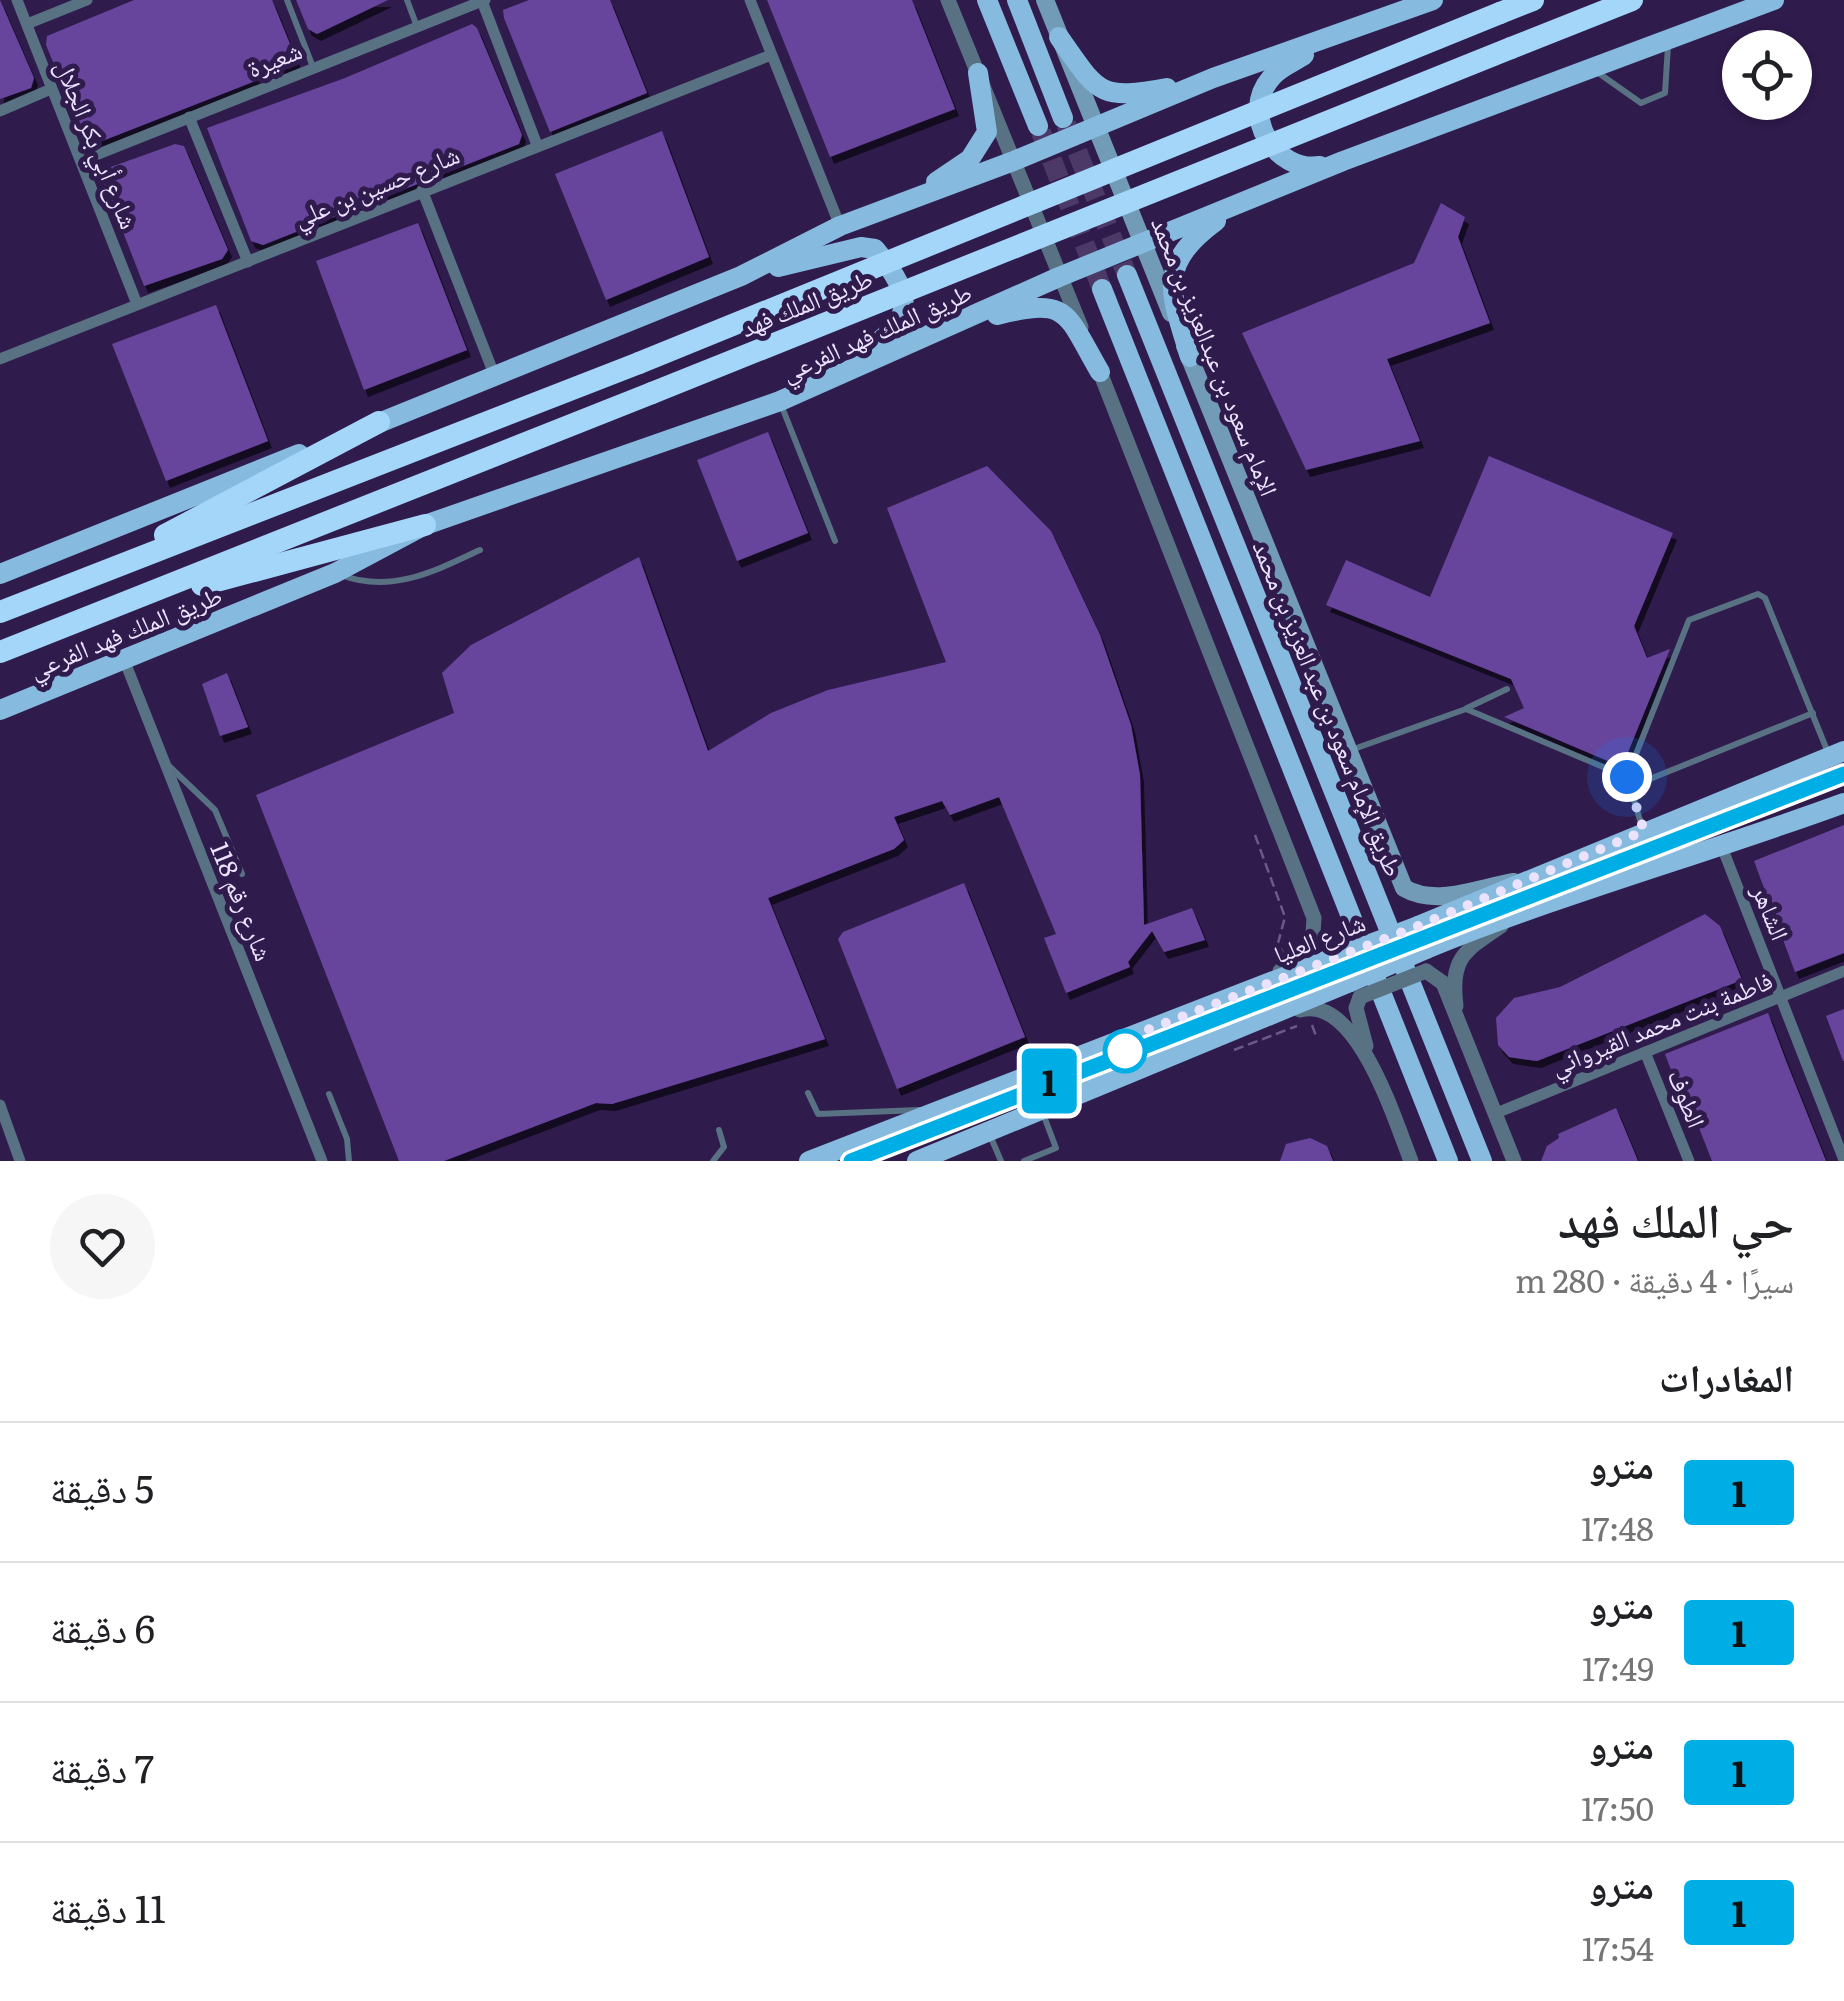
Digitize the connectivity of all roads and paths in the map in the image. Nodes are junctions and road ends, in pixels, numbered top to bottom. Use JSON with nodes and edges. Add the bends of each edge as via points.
{"nodes":[{"id":1,"x":17,"y":0,"type":"edge"},
{"id":2,"x":86,"y":0,"type":"edge"},
{"id":3,"x":286,"y":0,"type":"edge"},
{"id":4,"x":407,"y":0,"type":"edge"},
{"id":5,"x":750,"y":0,"type":"edge"},
{"id":6,"x":948,"y":0,"type":"edge"},
{"id":7,"x":987,"y":0,"type":"edge"},
{"id":8,"x":1017,"y":0,"type":"edge"},
{"id":9,"x":1045,"y":0,"type":"edge"},
{"id":10,"x":1433,"y":0,"type":"edge"},
{"id":11,"x":1532,"y":0,"type":"edge"},
{"id":12,"x":1632,"y":0,"type":"edge"},
{"id":13,"x":1774,"y":0,"type":"edge"},
{"id":14,"x":483,"y":1,"type":"edge"},
{"id":15,"x":1387,"y":9,"type":"edge"},
{"id":16,"x":27,"y":24,"type":"junction"},
{"id":17,"x":416,"y":24,"type":"junction"},
{"id":18,"x":1059,"y":37,"type":"junction"},
{"id":19,"x":1331,"y":38,"type":"junction"},
{"id":20,"x":1669,"y":40,"type":"junction"},
{"id":21,"x":771,"y":55,"type":"junction"},
{"id":22,"x":313,"y":67,"type":"junction"},
{"id":23,"x":1592,"y":68,"type":"junction"},
{"id":24,"x":978,"y":73,"type":"junction"},
{"id":25,"x":1214,"y":78,"type":"junction"},
{"id":26,"x":51,"y":89,"type":"junction"},
{"id":27,"x":0,"y":110,"type":"edge"},
{"id":28,"x":190,"y":118,"type":"junction"},
{"id":29,"x":1064,"y":118,"type":"tunnel mouth"},
{"id":30,"x":1038,"y":126,"type":"tunnel mouth"},
{"id":31,"x":1098,"y":126,"type":"junction"},
{"id":32,"x":536,"y":144,"type":"junction"},
{"id":33,"x":1016,"y":160,"type":"junction"},
{"id":34,"x":1343,"y":161,"type":"junction"},
{"id":35,"x":81,"y":162,"type":"junction"},
{"id":36,"x":422,"y":190,"type":"junction"},
{"id":37,"x":905,"y":202,"type":"junction"},
{"id":38,"x":1240,"y":204,"type":"junction"},
{"id":39,"x":840,"y":226,"type":"junction"},
{"id":40,"x":1143,"y":244,"type":"junction"},
{"id":41,"x":248,"y":262,"type":"junction"},
{"id":42,"x":1127,"y":275,"type":"tunnel mouth"},
{"id":43,"x":742,"y":276,"type":"junction"},
{"id":44,"x":1059,"y":277,"type":"junction"},
{"id":45,"x":1102,"y":288,"type":"tunnel mouth"},
{"id":46,"x":137,"y":304,"type":"junction"},
{"id":47,"x":946,"y":327,"type":"junction"},
{"id":48,"x":1190,"y":358,"type":"junction"},
{"id":49,"x":0,"y":359,"type":"edge"},
{"id":50,"x":1100,"y":372,"type":"junction"},
{"id":51,"x":494,"y":374,"type":"junction"},
{"id":52,"x":786,"y":398,"type":"junction"},
{"id":53,"x":379,"y":422,"type":"junction"},
{"id":54,"x":425,"y":525,"type":"junction"},
{"id":55,"x":835,"y":540,"type":"dead end"},
{"id":56,"x":480,"y":550,"type":"dead end"},
{"id":57,"x":335,"y":573,"type":"junction"},
{"id":58,"x":0,"y":574,"type":"edge"},
{"id":59,"x":70,"y":585,"type":"junction"},
{"id":60,"x":0,"y":612,"type":"edge"},
{"id":61,"x":98,"y":613,"type":"junction"},
{"id":62,"x":0,"y":652,"type":"edge"},
{"id":63,"x":123,"y":656,"type":"junction"},
{"id":64,"x":1507,"y":689,"type":"dead end"},
{"id":65,"x":1466,"y":708,"type":"junction"},
{"id":66,"x":0,"y":710,"type":"edge"},
{"id":67,"x":1813,"y":712,"type":"junction"},
{"id":68,"x":1350,"y":750,"type":"junction"},
{"id":69,"x":1837,"y":754,"type":"edge"},
{"id":70,"x":162,"y":759,"type":"junction"},
{"id":71,"x":1627,"y":777,"type":"junction"},
{"id":72,"x":1630,"y":786,"type":"junction"},
{"id":73,"x":1844,"y":804,"type":"edge"},
{"id":74,"x":1644,"y":831,"type":"junction"},
{"id":75,"x":1256,"y":835,"type":"dead end"},
{"id":76,"x":1722,"y":848,"type":"junction"},
{"id":77,"x":242,"y":874,"type":"dead end"},
{"id":78,"x":1530,"y":880,"type":"junction"},
{"id":79,"x":1534,"y":904,"type":"junction"},
{"id":80,"x":1285,"y":957,"type":"dead end"},
{"id":81,"x":1844,"y":971,"type":"edge"},
{"id":82,"x":1355,"y":989,"type":"junction"},
{"id":83,"x":1238,"y":996,"type":"junction"},
{"id":84,"x":1781,"y":997,"type":"junction"},
{"id":85,"x":1310,"y":1022,"type":"dead end"},
{"id":86,"x":1244,"y":1028,"type":"junction"},
{"id":87,"x":1460,"y":1034,"type":"junction"},
{"id":88,"x":1316,"y":1036,"type":"dead end"},
{"id":89,"x":1645,"y":1052,"type":"junction"},
{"id":90,"x":1371,"y":1063,"type":"junction"},
{"id":91,"x":808,"y":1093,"type":"dead end"},
{"id":92,"x":329,"y":1094,"type":"dead end"},
{"id":93,"x":0,"y":1105,"type":"edge"},
{"id":94,"x":1042,"y":1110,"type":"junction"},
{"id":95,"x":935,"y":1111,"type":"junction"},
{"id":96,"x":1494,"y":1114,"type":"junction"},
{"id":97,"x":719,"y":1130,"type":"dead end"},
{"id":98,"x":988,"y":1132,"type":"junction"},
{"id":99,"x":1840,"y":1136,"type":"edge"},
{"id":100,"x":1844,"y":1160,"type":"edge"},
{"id":101,"x":20,"y":1161,"type":"edge"},
{"id":102,"x":322,"y":1161,"type":"edge"},
{"id":103,"x":348,"y":1161,"type":"edge"},
{"id":104,"x":713,"y":1161,"type":"edge"},
{"id":105,"x":809,"y":1161,"type":"edge"},
{"id":106,"x":917,"y":1161,"type":"edge"},
{"id":107,"x":1001,"y":1161,"type":"edge"},
{"id":108,"x":1024,"y":1161,"type":"edge"},
{"id":109,"x":1411,"y":1161,"type":"edge"},
{"id":110,"x":1448,"y":1161,"type":"edge"},
{"id":111,"x":1482,"y":1161,"type":"edge"},
{"id":112,"x":1514,"y":1161,"type":"edge"},
{"id":113,"x":1689,"y":1161,"type":"edge"}],
"edges":[{"from":1,"to":16,"type":"street","name":"شارع أبي بكر الجلال"},
{"from":2,"to":16,"type":"street"},
{"from":3,"to":22,"type":"lane"},
{"from":4,"to":17,"type":"lane"},
{"from":5,"to":21,"type":"street"},
{"from":6,"to":24,"type":"street"},
{"from":7,"to":30,"type":"main road"},
{"from":8,"to":29,"type":"main road"},
{"from":9,"to":18,"type":"main road","name":"الإمام سعود بن عبدالعزيز بن محمد"},
{"from":10,"to":15,"type":"main road"},
{"from":11,"to":59,"type":"highway","name":"طريق الملك فهد","bridge":true,"via":[[639,364]]},
{"from":12,"to":61,"type":"highway","name":"طريق الملك فهد","bridge":true},
{"from":13,"to":20,"type":"main road","name":"طريق الملك فهد الفرعي"},
{"from":14,"to":17,"type":"street","name":"شعيرة"},
{"from":14,"to":32,"type":"street"},
{"from":15,"to":19,"type":"main road"},
{"from":16,"to":26,"type":"street","name":"شارع أبي بكر الجلال"},
{"from":17,"to":22,"type":"street","name":"شعيرة"},
{"from":18,"to":25,"type":"main road","via":[[1105,92],[1129,95]]},
{"from":18,"to":31,"type":"main road","name":"الإمام سعود بن عبدالعزيز بن محمد"},
{"from":19,"to":25,"type":"main road"},
{"from":19,"to":34,"type":"main road","via":[[1271,77],[1260,111],[1270,145],[1282,159],[1298,168]]},
{"from":20,"to":23,"type":"main road","name":"طريق الملك فهد الفرعي"},
{"from":20,"to":23,"type":"lane","via":[[1666,93],[1641,103]]},
{"from":21,"to":32,"type":"street","name":"شارع حسين بن علي"},
{"from":21,"to":39,"type":"street"},
{"from":22,"to":28,"type":"street","name":"شعيرة"},
{"from":23,"to":34,"type":"main road","name":"طريق الملك فهد الفرعي"},
{"from":24,"to":33,"type":"street"},
{"from":24,"to":37,"type":"main road","via":[[987,132],[981,147]]},
{"from":25,"to":31,"type":"main road"},
{"from":26,"to":27,"type":"street"},
{"from":26,"to":35,"type":"street","name":"شارع أبي بكر الجلال"},
{"from":28,"to":35,"type":"street","name":"شعيرة"},
{"from":28,"to":41,"type":"street"},
{"from":31,"to":33,"type":"main road"},
{"from":31,"to":40,"type":"main road","name":"الإمام سعود بن عبدالعزيز بن محمد"},
{"from":32,"to":36,"type":"street","name":"شارع حسين بن علي"},
{"from":33,"to":37,"type":"main road"},
{"from":33,"to":44,"type":"street"},
{"from":34,"to":38,"type":"main road","name":"طريق الملك فهد الفرعي"},
{"from":35,"to":46,"type":"street","name":"شارع أبي بكر الجلال"},
{"from":36,"to":41,"type":"street","name":"شارع حسين بن علي"},
{"from":36,"to":51,"type":"street"},
{"from":37,"to":39,"type":"main road"},
{"from":38,"to":40,"type":"main road","name":"طريق الملك فهد الفرعي"},
{"from":38,"to":48,"type":"main road","via":[[1174,262],[1170,288]]},
{"from":39,"to":43,"type":"main road"},
{"from":40,"to":44,"type":"main road","name":"طريق الملك فهد الفرعي"},
{"from":40,"to":48,"type":"main road","name":"الإمام سعود بن عبدالعزيز بن محمد"},
{"from":41,"to":46,"type":"street","name":"شارع حسين بن علي"},
{"from":42,"to":111,"type":"main road","name":"طريق الإمام سعود بن عبد العزيز بن محمد"},
{"from":43,"to":51,"type":"main road"},
{"from":43,"to":52,"type":"main road","via":[[861,247],[876,249],[896,274],[904,298],[892,334]]},
{"from":44,"to":47,"type":"main road","name":"طريق الملك فهد الفرعي"},
{"from":44,"to":50,"type":"street"},
{"from":45,"to":110,"type":"main road"},
{"from":46,"to":49,"type":"street","name":"شارع حسين بن علي"},
{"from":47,"to":50,"type":"main road","via":[[1041,304],[1056,308],[1069,318]]},
{"from":47,"to":52,"type":"main road","name":"طريق الملك فهد الفرعي"},
{"from":48,"to":68,"type":"main road","name":"الإمام سعود بن عبدالعزيز بن محمد"},
{"from":50,"to":83,"type":"street","via":[[1314,918],[1312,948]]},
{"from":51,"to":53,"type":"main road"},
{"from":52,"to":54,"type":"main road","name":"طريق الملك فهد الفرعي"},
{"from":52,"to":55,"type":"lane"},
{"from":53,"to":58,"type":"main road"},
{"from":53,"to":59,"type":"highway"},
{"from":54,"to":57,"type":"main road","name":"طريق الملك فهد الفرعي"},
{"from":54,"to":61,"type":"highway"},
{"from":56,"to":57,"type":"lane","via":[[420,579],[360,582]]},
{"from":57,"to":63,"type":"main road","name":"طريق الملك فهد الفرعي"},
{"from":59,"to":60,"type":"highway","name":"طريق الملك فهد"},
{"from":61,"to":62,"type":"highway","name":"طريق الملك فهد"},
{"from":63,"to":66,"type":"main road","name":"طريق الملك فهد الفرعي"},
{"from":63,"to":70,"type":"street","name":"شارع رقم 118"},
{"from":64,"to":65,"type":"lane"},
{"from":65,"to":68,"type":"lane"},
{"from":65,"to":71,"type":"lane"},
{"from":67,"to":69,"type":"lane"},
{"from":67,"to":71,"type":"lane","via":[[1765,598],[1749,595],[1689,620]]},
{"from":67,"to":72,"type":"lane"},
{"from":68,"to":78,"type":"main road","name":"الإمام سعود بن عبدالعزيز بن محمد","via":[[1404,888],[1422,898],[1442,897]]},
{"from":69,"to":74,"type":"main road","name":"شارع العليا"},
{"from":70,"to":77,"type":"lane","via":[[215,810]]},
{"from":70,"to":102,"type":"street","name":"شارع رقم 118"},
{"from":71,"to":72,"type":"lane"},
{"from":72,"to":74,"type":"lane"},
{"from":73,"to":76,"type":"main road","name":"شارع العليا"},
{"from":74,"to":78,"type":"main road","name":"شارع العليا"},
{"from":75,"to":80,"type":"path","via":[[1286,917],[1278,943]]},
{"from":76,"to":79,"type":"main road","name":"شارع العليا"},
{"from":76,"to":84,"type":"street","name":"الشاهر"},
{"from":78,"to":83,"type":"main road","name":"شارع العليا","bridge":true},
{"from":79,"to":82,"type":"main road","name":"شارع العليا","bridge":true,"via":[[1426,949]]},
{"from":79,"to":87,"type":"street","via":[[1456,963]]},
{"from":81,"to":84,"type":"street","name":"فاطمة بنت محمد القيرواني"},
{"from":82,"to":86,"type":"main road","name":"شارع العليا"},
{"from":82,"to":87,"type":"street","bridge":true,"via":[[1426,971],[1443,983]]},
{"from":82,"to":90,"type":"street"},
{"from":83,"to":95,"type":"main road","name":"شارع العليا"},
{"from":84,"to":89,"type":"street","name":"فاطمة بنت محمد القيرواني"},
{"from":84,"to":99,"type":"street","name":"الشاهر"},
{"from":85,"to":88,"type":"path"},
{"from":86,"to":90,"type":"street","via":[[1314,1006],[1336,1018]]},
{"from":86,"to":94,"type":"main road","name":"شارع العليا"},
{"from":87,"to":96,"type":"street"},
{"from":89,"to":96,"type":"street","name":"فاطمة بنت محمد القيرواني"},
{"from":89,"to":113,"type":"street","name":"الطوف"},
{"from":90,"to":109,"type":"street"},
{"from":91,"to":95,"type":"lane","via":[[818,1114]]},
{"from":92,"to":103,"type":"lane","via":[[347,1139]]},
{"from":93,"to":101,"type":"street"},
{"from":94,"to":98,"type":"main road","name":"شارع العليا"},
{"from":94,"to":108,"type":"lane","via":[[1056,1148]]},
{"from":95,"to":105,"type":"main road","name":"شارع العليا"},
{"from":96,"to":112,"type":"street"},
{"from":97,"to":104,"type":"lane","via":[[724,1147]]},
{"from":98,"to":106,"type":"main road","name":"شارع العليا"},
{"from":98,"to":107,"type":"lane"},
{"from":99,"to":100,"type":"street","name":"الشاهر"}]}
